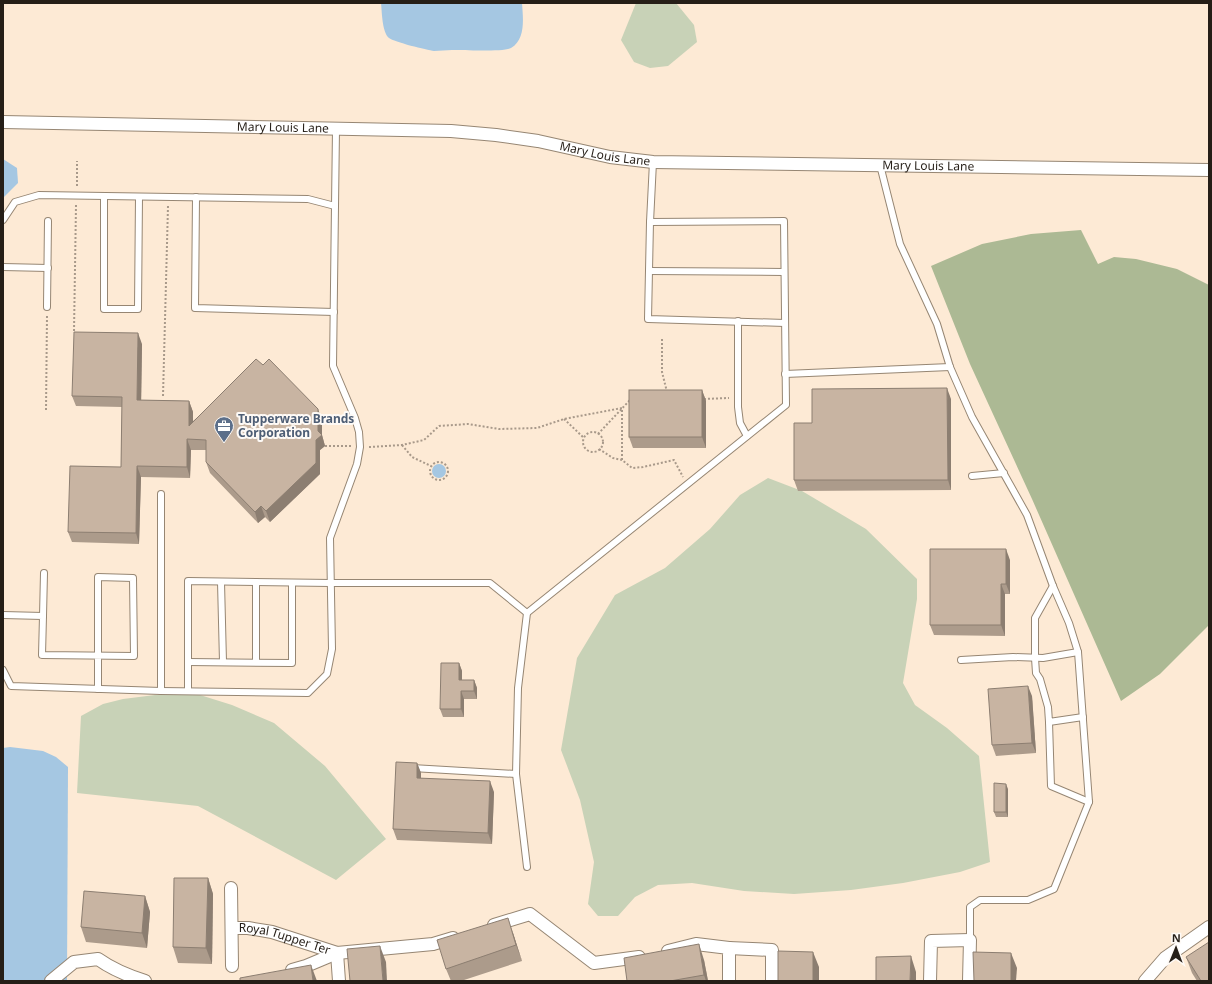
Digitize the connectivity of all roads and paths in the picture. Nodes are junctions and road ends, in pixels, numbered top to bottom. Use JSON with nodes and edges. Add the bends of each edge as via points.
{"nodes":[{"id":1,"x":3,"y":122,"type":"edge"},
{"id":2,"x":336,"y":129,"type":"junction"},
{"id":3,"x":77,"y":162,"type":"dead end"},
{"id":4,"x":653,"y":162,"type":"junction"},
{"id":5,"x":880,"y":166,"type":"junction"},
{"id":6,"x":1209,"y":170,"type":"edge"},
{"id":7,"x":76,"y":196,"type":"junction"},
{"id":8,"x":104,"y":196,"type":"junction"},
{"id":9,"x":139,"y":197,"type":"junction"},
{"id":10,"x":168,"y":197,"type":"junction"},
{"id":11,"x":196,"y":197,"type":"junction"},
{"id":12,"x":335,"y":206,"type":"junction"},
{"id":13,"x":3,"y":220,"type":"edge"},
{"id":14,"x":48,"y":221,"type":"dead end"},
{"id":15,"x":650,"y":222,"type":"junction"},
{"id":16,"x":3,"y":267,"type":"edge"},
{"id":17,"x":48,"y":268,"type":"junction"},
{"id":18,"x":649,"y":271,"type":"junction"},
{"id":19,"x":784,"y":272,"type":"junction"},
{"id":20,"x":47,"y":307,"type":"joint"},
{"id":21,"x":334,"y":312,"type":"junction"},
{"id":22,"x":738,"y":321,"type":"junction"},
{"id":23,"x":785,"y":323,"type":"junction"},
{"id":24,"x":74,"y":331,"type":"edge"},
{"id":25,"x":662,"y":339,"type":"dead end"},
{"id":26,"x":950,"y":367,"type":"junction"},
{"id":27,"x":785,"y":374,"type":"junction"},
{"id":28,"x":667,"y":392,"type":"edge"},
{"id":29,"x":163,"y":396,"type":"dead end"},
{"id":30,"x":730,"y":398,"type":"dead end"},
{"id":31,"x":699,"y":399,"type":"edge"},
{"id":32,"x":637,"y":400,"type":"edge"},
{"id":33,"x":622,"y":408,"type":"junction"},
{"id":34,"x":46,"y":410,"type":"dead end"},
{"id":35,"x":564,"y":419,"type":"junction"},
{"id":36,"x":598,"y":434,"type":"junction"},
{"id":37,"x":747,"y":436,"type":"junction"},
{"id":38,"x":584,"y":438,"type":"junction"},
{"id":39,"x":402,"y":445,"type":"junction"},
{"id":40,"x":326,"y":446,"type":"dead end"},
{"id":41,"x":360,"y":447,"type":"junction"},
{"id":42,"x":599,"y":449,"type":"junction"},
{"id":43,"x":622,"y":460,"type":"junction"},
{"id":44,"x":431,"y":466,"type":"junction"},
{"id":45,"x":1004,"y":473,"type":"junction"},
{"id":46,"x":972,"y":476,"type":"dead end"},
{"id":47,"x":686,"y":485,"type":"junction"},
{"id":48,"x":161,"y":494,"type":"dead end"},
{"id":49,"x":44,"y":573,"type":"dead end"},
{"id":50,"x":221,"y":582,"type":"junction"},
{"id":51,"x":256,"y":582,"type":"junction"},
{"id":52,"x":292,"y":583,"type":"junction"},
{"id":53,"x":331,"y":583,"type":"junction"},
{"id":54,"x":1053,"y":586,"type":"junction"},
{"id":55,"x":527,"y":613,"type":"junction"},
{"id":56,"x":3,"y":615,"type":"edge"},
{"id":57,"x":42,"y":616,"type":"junction"},
{"id":58,"x":1078,"y":652,"type":"junction"},
{"id":59,"x":98,"y":656,"type":"junction"},
{"id":60,"x":1035,"y":658,"type":"junction"},
{"id":61,"x":961,"y":660,"type":"dead end"},
{"id":62,"x":188,"y":662,"type":"junction"},
{"id":63,"x":223,"y":662,"type":"junction"},
{"id":64,"x":256,"y":662,"type":"junction"},
{"id":65,"x":3,"y":670,"type":"edge"},
{"id":66,"x":98,"y":689,"type":"junction"},
{"id":67,"x":160,"y":691,"type":"junction"},
{"id":68,"x":188,"y":691,"type":"junction"},
{"id":69,"x":1083,"y":717,"type":"junction"},
{"id":70,"x":1049,"y":722,"type":"junction"},
{"id":71,"x":407,"y":768,"type":"edge"},
{"id":72,"x":516,"y":774,"type":"junction"},
{"id":73,"x":1089,"y":802,"type":"junction"},
{"id":74,"x":527,"y":867,"type":"dead end"},
{"id":75,"x":232,"y":888,"type":"dead end"},
{"id":76,"x":1209,"y":927,"type":"edge"},
{"id":77,"x":232,"y":928,"type":"junction"},
{"id":78,"x":485,"y":928,"type":"edge"},
{"id":79,"x":463,"y":935,"type":"edge"},
{"id":80,"x":970,"y":940,"type":"junction"},
{"id":81,"x":729,"y":948,"type":"junction"},
{"id":82,"x":337,"y":953,"type":"junction"},
{"id":83,"x":110,"y":966,"type":"junction"},
{"id":84,"x":232,"y":966,"type":"dead end"},
{"id":85,"x":277,"y":974,"type":"edge"},
{"id":86,"x":53,"y":980,"type":"edge"},
{"id":87,"x":113,"y":981,"type":"edge"},
{"id":88,"x":145,"y":981,"type":"edge"},
{"id":89,"x":339,"y":981,"type":"edge"},
{"id":90,"x":729,"y":981,"type":"edge"},
{"id":91,"x":772,"y":981,"type":"edge"},
{"id":92,"x":930,"y":981,"type":"edge"},
{"id":93,"x":969,"y":981,"type":"edge"},
{"id":94,"x":1145,"y":981,"type":"edge"}],
"edges":[{"from":1,"to":2,"type":"street","name":"Mary Louis Lane"},
{"from":2,"to":4,"type":"street","name":"Mary Louis Lane","via":[[451,131],[496,135],[538,141],[610,157]]},
{"from":2,"to":12,"type":"lane"},
{"from":3,"to":7,"type":"path"},
{"from":4,"to":5,"type":"street","name":"Mary Louis Lane"},
{"from":4,"to":15,"type":"lane"},
{"from":5,"to":6,"type":"street","name":"Mary Louis Lane"},
{"from":5,"to":26,"type":"lane","via":[[900,244],[937,324]]},
{"from":7,"to":8,"type":"lane"},
{"from":7,"to":13,"type":"lane","via":[[39,195],[15,202]]},
{"from":7,"to":24,"type":"path"},
{"from":8,"to":9,"type":"lane"},
{"from":8,"to":9,"type":"lane","via":[[104,309],[138,309]]},
{"from":9,"to":10,"type":"lane"},
{"from":10,"to":11,"type":"lane"},
{"from":10,"to":29,"type":"path"},
{"from":11,"to":12,"type":"lane","via":[[308,199]]},
{"from":11,"to":21,"type":"lane","via":[[195,308]]},
{"from":12,"to":21,"type":"lane"},
{"from":14,"to":17,"type":"lane"},
{"from":15,"to":18,"type":"lane"},
{"from":15,"to":19,"type":"lane","via":[[784,221]]},
{"from":16,"to":17,"type":"lane"},
{"from":17,"to":20,"type":"lane"},
{"from":18,"to":19,"type":"lane"},
{"from":18,"to":22,"type":"lane","via":[[648,318]]},
{"from":19,"to":23,"type":"lane"},
{"from":20,"to":34,"type":"path"},
{"from":21,"to":41,"type":"lane","via":[[333,366],[360,432]]},
{"from":22,"to":23,"type":"lane"},
{"from":22,"to":37,"type":"lane","via":[[738,407],[740,423]]},
{"from":23,"to":27,"type":"lane"},
{"from":25,"to":28,"type":"path","via":[[662,372]]},
{"from":26,"to":27,"type":"lane"},
{"from":26,"to":45,"type":"lane","via":[[972,417]]},
{"from":27,"to":37,"type":"lane","via":[[786,405]]},
{"from":30,"to":31,"type":"path"},
{"from":32,"to":33,"type":"path","via":[[630,400]]},
{"from":33,"to":35,"type":"path"},
{"from":33,"to":36,"type":"path"},
{"from":33,"to":43,"type":"path"},
{"from":35,"to":38,"type":"path"},
{"from":35,"to":39,"type":"path","via":[[537,428],[499,429],[468,424],[439,426],[424,440]]},
{"from":36,"to":38,"type":"path","via":[[592,433]]},
{"from":36,"to":42,"type":"path","via":[[602,443]]},
{"from":37,"to":47,"type":"lane"},
{"from":38,"to":42,"type":"path","via":[[583,444],[586,449],[591,452]]},
{"from":39,"to":41,"type":"path"},
{"from":39,"to":44,"type":"path","via":[[412,457]]},
{"from":40,"to":41,"type":"path"},
{"from":41,"to":53,"type":"lane","via":[[358,464],[330,538]]},
{"from":42,"to":43,"type":"path","via":[[613,458]]},
{"from":43,"to":47,"type":"path","via":[[632,468],[674,460]]},
{"from":44,"to":44,"type":"path","via":[[430,474],[433,478],[441,480],[446,477],[448,471],[443,463]]},
{"from":45,"to":46,"type":"lane"},
{"from":45,"to":54,"type":"lane","via":[[1027,515]]},
{"from":47,"to":55,"type":"lane"},
{"from":48,"to":67,"type":"lane"},
{"from":49,"to":57,"type":"lane"},
{"from":50,"to":51,"type":"lane"},
{"from":50,"to":62,"type":"lane","via":[[188,581]]},
{"from":50,"to":63,"type":"lane"},
{"from":51,"to":52,"type":"lane"},
{"from":51,"to":64,"type":"lane"},
{"from":52,"to":53,"type":"lane"},
{"from":52,"to":64,"type":"lane","via":[[292,663]]},
{"from":53,"to":55,"type":"lane","via":[[490,583]]},
{"from":53,"to":68,"type":"lane","via":[[332,649],[327,674],[308,693]]},
{"from":54,"to":58,"type":"lane","via":[[1070,623]]},
{"from":54,"to":60,"type":"lane","via":[[1036,618]]},
{"from":55,"to":72,"type":"lane","via":[[518,688]]},
{"from":56,"to":57,"type":"lane"},
{"from":57,"to":59,"type":"lane","via":[[42,655]]},
{"from":58,"to":60,"type":"lane"},
{"from":58,"to":69,"type":"lane"},
{"from":59,"to":59,"type":"lane","via":[[134,656],[133,578],[98,577]]},
{"from":59,"to":66,"type":"lane"},
{"from":60,"to":61,"type":"lane"},
{"from":60,"to":70,"type":"lane","via":[[1036,673],[1048,707]]},
{"from":62,"to":63,"type":"lane"},
{"from":62,"to":68,"type":"lane"},
{"from":63,"to":64,"type":"lane"},
{"from":65,"to":66,"type":"lane","via":[[11,686]]},
{"from":66,"to":67,"type":"lane"},
{"from":67,"to":68,"type":"lane"},
{"from":69,"to":70,"type":"lane"},
{"from":69,"to":73,"type":"lane"},
{"from":70,"to":73,"type":"lane","via":[[1051,786]]},
{"from":71,"to":72,"type":"lane"},
{"from":72,"to":74,"type":"lane"},
{"from":73,"to":80,"type":"lane","via":[[1054,889],[1028,900],[980,900],[970,907]]},
{"from":75,"to":77,"type":"street","name":"Royal Tupper Ter"},
{"from":76,"to":94,"type":"street","via":[[1165,958]]},
{"from":77,"to":82,"type":"street","name":"Royal Tupper Ter","via":[[272,932]]},
{"from":77,"to":84,"type":"street","name":"Royal Tupper Ter"},
{"from":78,"to":81,"type":"street","via":[[530,914],[594,962],[654,954],[696,944]]},
{"from":79,"to":82,"type":"street","name":"Royal Tupper Ter","via":[[433,944]]},
{"from":80,"to":92,"type":"street","via":[[931,941]]},
{"from":80,"to":93,"type":"street"},
{"from":81,"to":90,"type":"street"},
{"from":81,"to":91,"type":"street","via":[[772,950]]},
{"from":82,"to":85,"type":"street","name":"Royal Tupper Ter","via":[[306,966]]},
{"from":82,"to":89,"type":"street","name":"Royal Tupper Ter"},
{"from":83,"to":86,"type":"street","via":[[98,959],[74,962]]},
{"from":83,"to":87,"type":"street"},
{"from":83,"to":88,"type":"street"}]}
